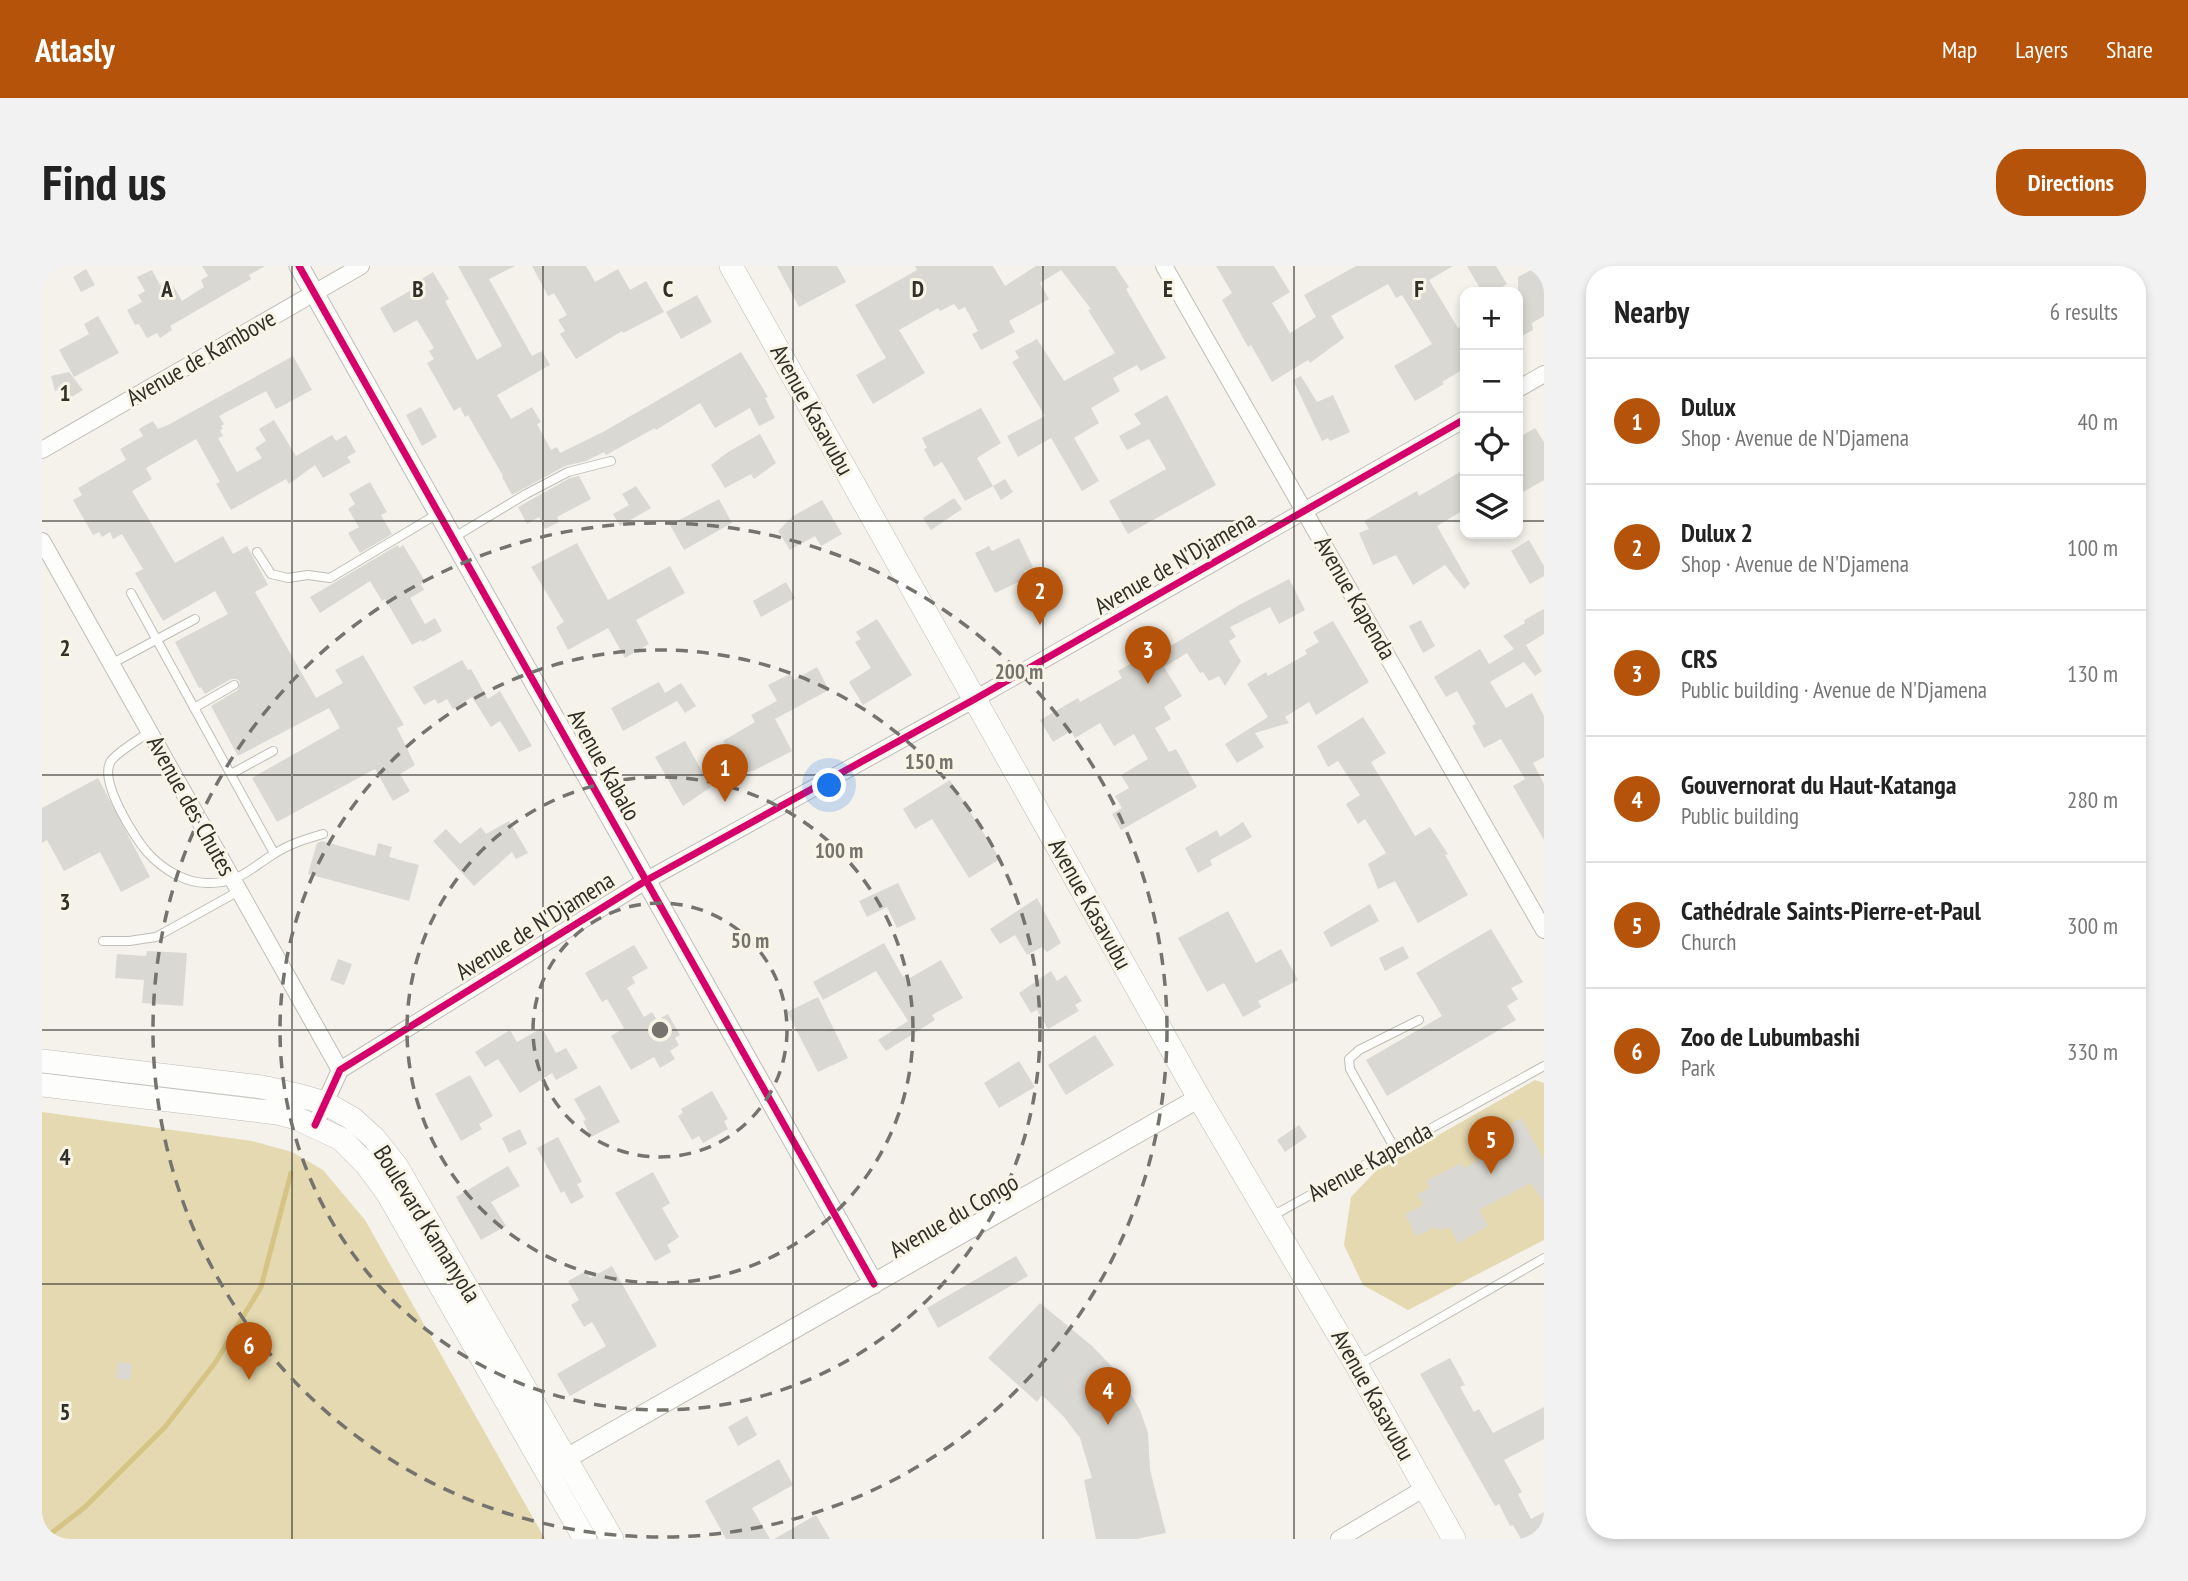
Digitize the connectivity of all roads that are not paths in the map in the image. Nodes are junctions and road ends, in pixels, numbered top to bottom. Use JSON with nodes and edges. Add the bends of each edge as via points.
{"nodes":[{"id":1,"x":299,"y":266,"type":"edge"},
{"id":2,"x":361,"y":266,"type":"edge"},
{"id":3,"x":731,"y":266,"type":"edge"},
{"id":4,"x":1164,"y":266,"type":"edge"},
{"id":5,"x":315,"y":293,"type":"junction"},
{"id":6,"x":1544,"y":374,"type":"edge"},
{"id":7,"x":1523,"y":386,"type":"edge"},
{"id":8,"x":1460,"y":422,"type":"edge"},
{"id":9,"x":42,"y":450,"type":"edge"},
{"id":10,"x":611,"y":461,"type":"dead end"},
{"id":11,"x":1306,"y":511,"type":"junction"},
{"id":12,"x":439,"y":513,"type":"junction"},
{"id":13,"x":453,"y":538,"type":"junction"},
{"id":14,"x":42,"y":541,"type":"edge"},
{"id":15,"x":257,"y":552,"type":"dead end"},
{"id":16,"x":131,"y":593,"type":"dead end"},
{"id":17,"x":195,"y":619,"type":"dead end"},
{"id":18,"x":156,"y":640,"type":"junction"},
{"id":19,"x":111,"y":664,"type":"junction"},
{"id":20,"x":233,"y":685,"type":"dead end"},
{"id":21,"x":975,"y":699,"type":"junction"},
{"id":22,"x":194,"y":708,"type":"junction"},
{"id":23,"x":149,"y":732,"type":"junction"},
{"id":24,"x":273,"y":751,"type":"dead end"},
{"id":25,"x":230,"y":774,"type":"junction"},
{"id":26,"x":323,"y":834,"type":"dead end"},
{"id":27,"x":274,"y":853,"type":"junction"},
{"id":28,"x":647,"y":880,"type":"junction"},
{"id":29,"x":236,"y":886,"type":"junction"},
{"id":30,"x":1544,"y":930,"type":"edge"},
{"id":31,"x":103,"y":941,"type":"dead end"},
{"id":32,"x":1419,"y":1020,"type":"dead end"},
{"id":33,"x":42,"y":1061,"type":"edge"},
{"id":34,"x":1544,"y":1066,"type":"edge"},
{"id":35,"x":340,"y":1070,"type":"junction"},
{"id":36,"x":42,"y":1085,"type":"edge"},
{"id":37,"x":1199,"y":1098,"type":"junction"},
{"id":38,"x":325,"y":1103,"type":"junction"},
{"id":39,"x":315,"y":1125,"type":"junction"},
{"id":40,"x":1395,"y":1149,"type":"junction"},
{"id":41,"x":1270,"y":1217,"type":"junction"},
{"id":42,"x":1544,"y":1258,"type":"edge"},
{"id":43,"x":874,"y":1284,"type":"junction"},
{"id":44,"x":1357,"y":1366,"type":"junction"},
{"id":45,"x":556,"y":1464,"type":"junction"},
{"id":46,"x":1425,"y":1488,"type":"junction"},
{"id":47,"x":585,"y":1539,"type":"edge"},
{"id":48,"x":612,"y":1539,"type":"edge"},
{"id":49,"x":1339,"y":1539,"type":"edge"},
{"id":50,"x":1454,"y":1539,"type":"edge"}],
"edges":[{"from":1,"to":5,"type":"street","name":"Avenue Kabalo"},
{"from":2,"to":5,"type":"street","name":"Avenue de Kambove"},
{"from":3,"to":21,"type":"main road","name":"Avenue Kasavubu"},
{"from":4,"to":11,"type":"street","name":"Avenue Kapenda"},
{"from":5,"to":9,"type":"street","name":"Avenue de Kambove"},
{"from":5,"to":12,"type":"street","name":"Avenue Kabalo"},
{"from":6,"to":7,"type":"street"},
{"from":8,"to":11,"type":"street","name":"Avenue de N'Djamena"},
{"from":10,"to":13,"type":"lane","via":[[568,472]]},
{"from":11,"to":21,"type":"street","name":"Avenue de N'Djamena"},
{"from":11,"to":30,"type":"street","name":"Avenue Kapenda"},
{"from":12,"to":13,"type":"street","name":"Avenue Kabalo"},
{"from":12,"to":15,"type":"lane","via":[[330,578],[271,574]]},
{"from":13,"to":28,"type":"street","name":"Avenue Kabalo"},
{"from":14,"to":19,"type":"street","name":"Avenue des Chutes"},
{"from":16,"to":18,"type":"lane"},
{"from":17,"to":18,"type":"lane"},
{"from":18,"to":19,"type":"lane"},
{"from":18,"to":22,"type":"lane"},
{"from":19,"to":23,"type":"street","name":"Avenue des Chutes"},
{"from":20,"to":22,"type":"lane"},
{"from":21,"to":28,"type":"street","name":"Avenue de N'Djamena"},
{"from":21,"to":37,"type":"main road","name":"Avenue Kasavubu"},
{"from":22,"to":25,"type":"lane"},
{"from":23,"to":29,"type":"street","name":"Avenue des Chutes"},
{"from":23,"to":29,"type":"lane","via":[[111,761],[107,778],[119,808],[147,852],[167,869],[184,879]]},
{"from":24,"to":25,"type":"lane"},
{"from":25,"to":27,"type":"lane"},
{"from":26,"to":27,"type":"lane"},
{"from":27,"to":29,"type":"lane"},
{"from":28,"to":35,"type":"street","name":"Avenue de N'Djamena"},
{"from":28,"to":43,"type":"street","name":"Avenue Kabalo"},
{"from":29,"to":31,"type":"lane","via":[[156,937]]},
{"from":29,"to":35,"type":"street","name":"Avenue des Chutes"},
{"from":32,"to":40,"type":"lane","via":[[1359,1049],[1349,1059],[1350,1069]]},
{"from":33,"to":38,"type":"main road","name":"Boulevard Kamanyola","via":[[262,1087]]},
{"from":34,"to":40,"type":"lane","name":"Avenue Kapenda"},
{"from":35,"to":38,"type":"street"},
{"from":36,"to":39,"type":"main road","name":"Boulevard Kamanyola","via":[[277,1113]]},
{"from":37,"to":41,"type":"main road","name":"Avenue Kasavubu"},
{"from":37,"to":43,"type":"street","name":"Avenue du Congo"},
{"from":38,"to":39,"type":"street"},
{"from":38,"to":45,"type":"main road","name":"Boulevard Kamanyola","via":[[363,1127],[386,1151]]},
{"from":39,"to":45,"type":"main road","name":"Boulevard Kamanyola","via":[[354,1150],[387,1194]]},
{"from":40,"to":41,"type":"lane","name":"Avenue Kapenda"},
{"from":41,"to":44,"type":"main road","name":"Avenue Kasavubu"},
{"from":42,"to":44,"type":"lane"},
{"from":43,"to":45,"type":"street","name":"Avenue du Congo"},
{"from":44,"to":46,"type":"main road","name":"Avenue Kasavubu"},
{"from":45,"to":47,"type":"main road","name":"Boulevard Kamanyola"},
{"from":45,"to":48,"type":"main road","name":"Boulevard Kamanyola"},
{"from":46,"to":49,"type":"street"},
{"from":46,"to":50,"type":"main road","name":"Avenue Kasavubu"}]}
